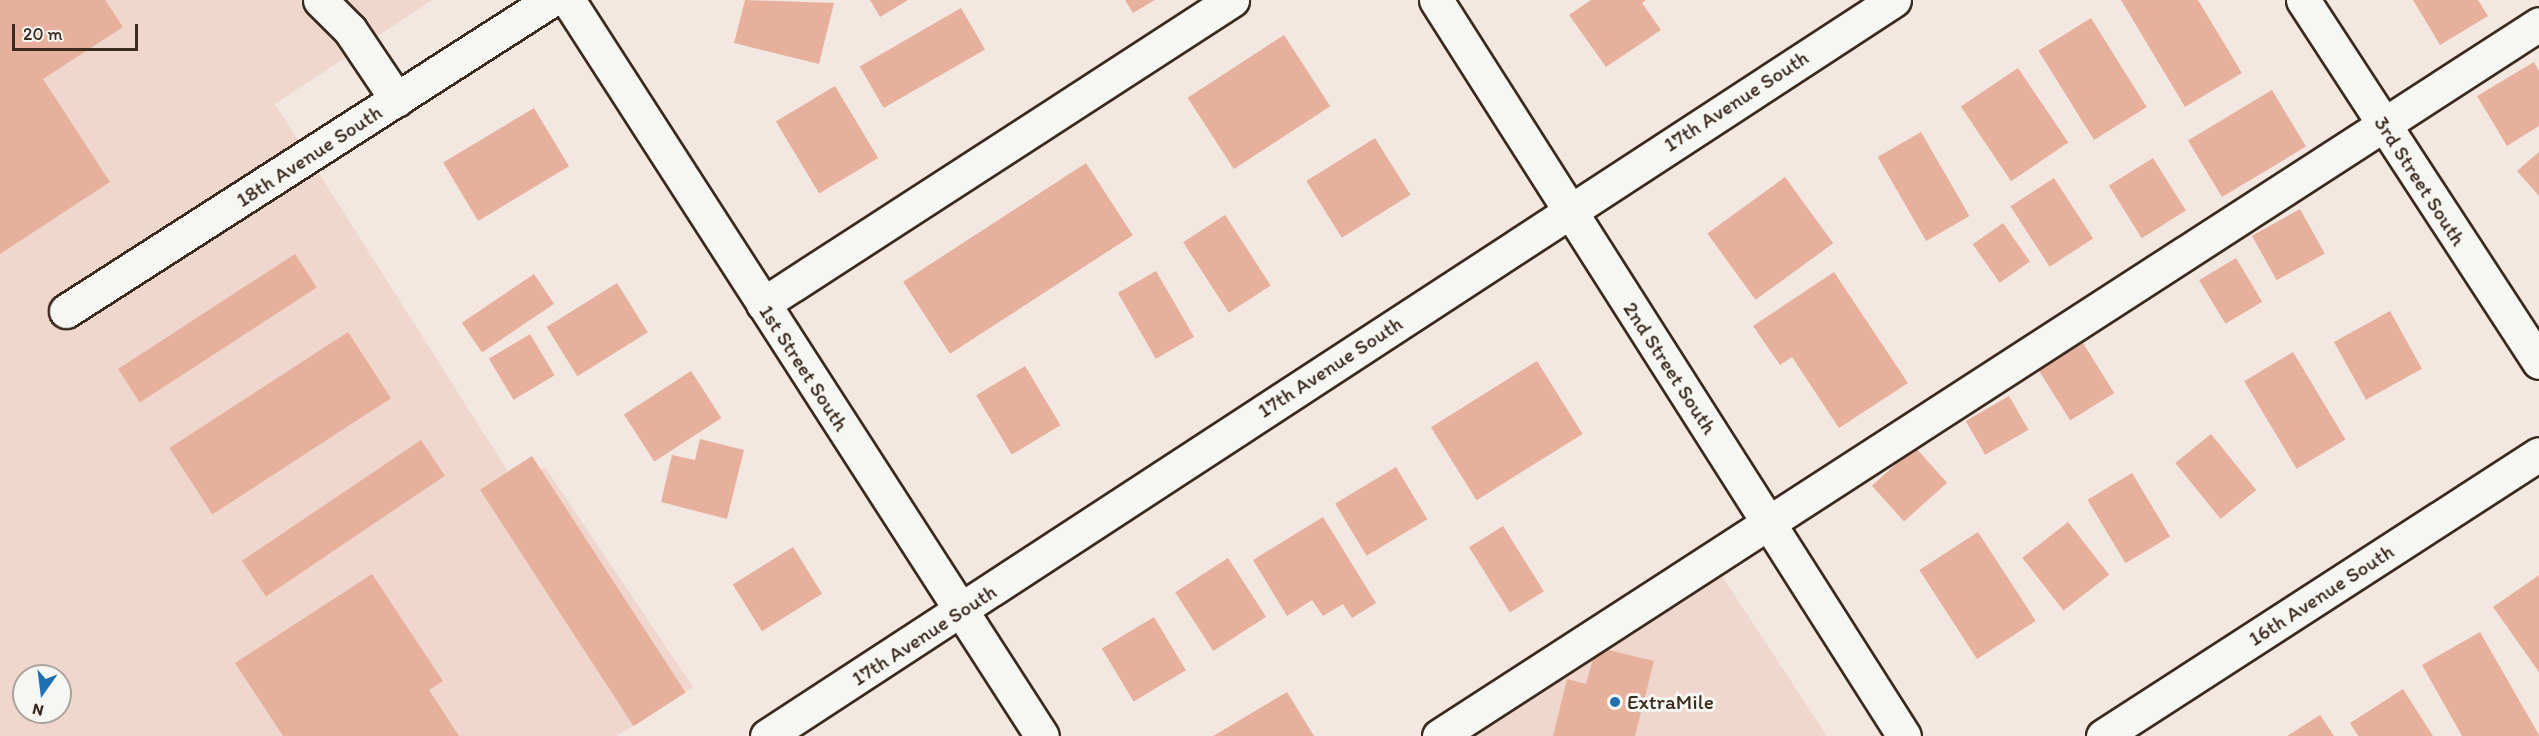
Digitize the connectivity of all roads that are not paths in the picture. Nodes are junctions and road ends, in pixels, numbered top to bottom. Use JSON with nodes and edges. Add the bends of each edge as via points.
{"nodes":[{"id":1,"x":320,"y":0,"type":"edge"},
{"id":2,"x":551,"y":0,"type":"edge"},
{"id":3,"x":568,"y":0,"type":"edge"},
{"id":4,"x":1232,"y":0,"type":"edge"},
{"id":5,"x":1436,"y":0,"type":"edge"},
{"id":6,"x":1894,"y":0,"type":"edge"},
{"id":7,"x":2303,"y":0,"type":"edge"},
{"id":8,"x":2539,"y":24,"type":"edge"},
{"id":9,"x":397,"y":100,"type":"junction"},
{"id":10,"x":2384,"y":125,"type":"junction"},
{"id":11,"x":1569,"y":209,"type":"junction"},
{"id":12,"x":763,"y":304,"type":"junction"},
{"id":13,"x":66,"y":311,"type":"dead end"},
{"id":14,"x":2539,"y":362,"type":"edge"},
{"id":15,"x":2539,"y":454,"type":"edge"},
{"id":16,"x":1769,"y":522,"type":"junction"},
{"id":17,"x":960,"y":612,"type":"junction"},
{"id":18,"x":767,"y":736,"type":"edge"},
{"id":19,"x":1042,"y":736,"type":"edge"},
{"id":20,"x":1439,"y":736,"type":"edge"},
{"id":21,"x":1904,"y":736,"type":"edge"},
{"id":22,"x":2103,"y":736,"type":"edge"}],
"edges":[{"from":1,"to":9,"type":"street","via":[[350,30]]},
{"from":2,"to":9,"type":"street","name":"18th Avenue South"},
{"from":3,"to":12,"type":"street","name":"1st Street South"},
{"from":4,"to":12,"type":"street"},
{"from":5,"to":11,"type":"street","name":"2nd Street South"},
{"from":6,"to":11,"type":"street","name":"17th Avenue South"},
{"from":7,"to":10,"type":"street","name":"3rd Street South"},
{"from":8,"to":10,"type":"street"},
{"from":9,"to":13,"type":"street","name":"18th Avenue South"},
{"from":10,"to":14,"type":"street","name":"3rd Street South"},
{"from":10,"to":16,"type":"street"},
{"from":11,"to":16,"type":"street","name":"2nd Street South"},
{"from":11,"to":17,"type":"street","name":"17th Avenue South"},
{"from":12,"to":17,"type":"street","name":"1st Street South"},
{"from":15,"to":22,"type":"street","name":"16th Avenue South"},
{"from":16,"to":20,"type":"street"},
{"from":16,"to":21,"type":"street","name":"2nd Street South"},
{"from":17,"to":18,"type":"street","name":"17th Avenue South"},
{"from":17,"to":19,"type":"street","name":"1st Street South"}]}
